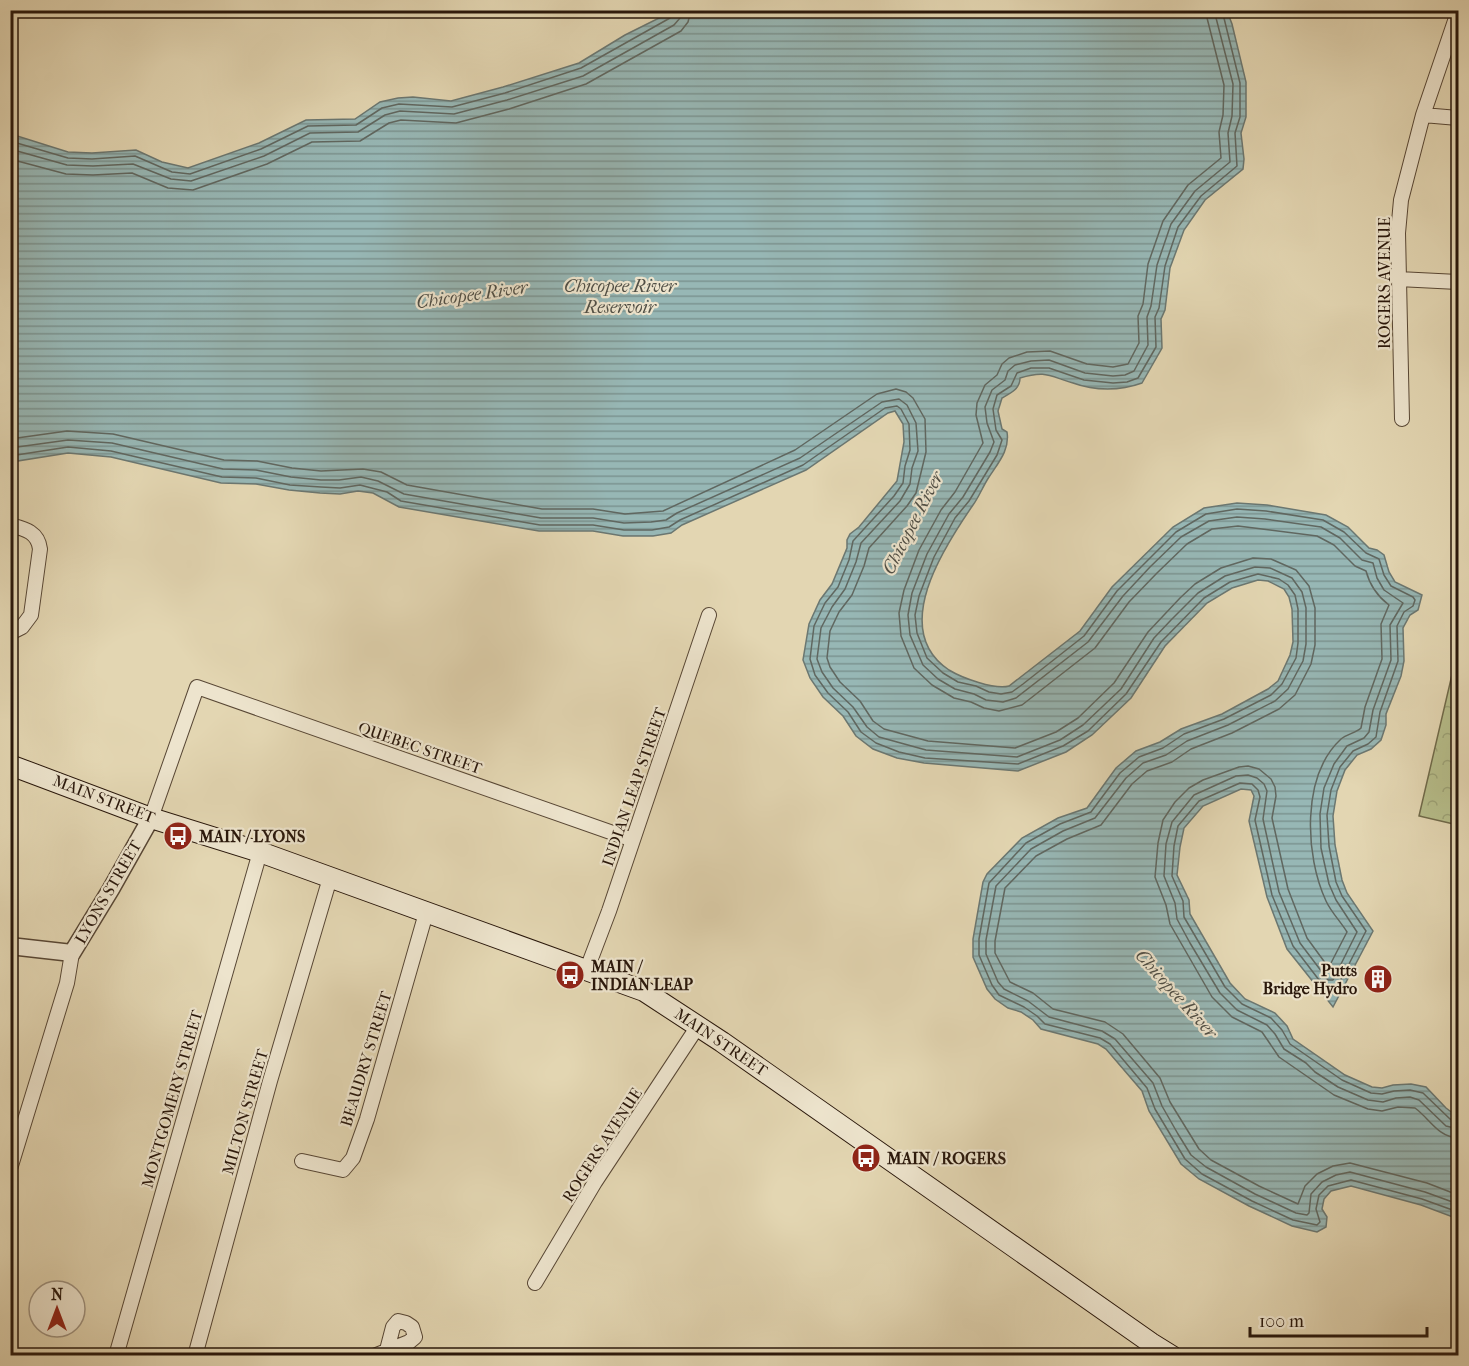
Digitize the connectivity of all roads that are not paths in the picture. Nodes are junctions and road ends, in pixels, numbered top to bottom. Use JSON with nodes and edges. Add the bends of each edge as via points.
{"nodes":[{"id":1,"x":1458,"y":12,"type":"edge"},
{"id":2,"x":1423,"y":115,"type":"junction"},
{"id":3,"x":1458,"y":118,"type":"edge"},
{"id":4,"x":1398,"y":279,"type":"junction"},
{"id":5,"x":1458,"y":282,"type":"edge"},
{"id":6,"x":1402,"y":419,"type":"dead end"},
{"id":7,"x":10,"y":525,"type":"edge"},
{"id":8,"x":709,"y":615,"type":"dead end"},
{"id":9,"x":15,"y":631,"type":"edge"},
{"id":10,"x":197,"y":687,"type":"joint"},
{"id":11,"x":10,"y":765,"type":"edge"},
{"id":12,"x":151,"y":818,"type":"junction"},
{"id":13,"x":633,"y":840,"type":"junction"},
{"id":14,"x":260,"y":852,"type":"junction"},
{"id":15,"x":330,"y":878,"type":"junction"},
{"id":16,"x":426,"y":913,"type":"junction"},
{"id":17,"x":10,"y":946,"type":"edge"},
{"id":18,"x":72,"y":953,"type":"junction"},
{"id":19,"x":587,"y":969,"type":"junction"},
{"id":20,"x":698,"y":1026,"type":"junction"},
{"id":21,"x":10,"y":1115,"type":"edge"},
{"id":22,"x":25,"y":1117,"type":"junction"},
{"id":23,"x":302,"y":1161,"type":"dead end"},
{"id":24,"x":10,"y":1169,"type":"edge"},
{"id":25,"x":535,"y":1283,"type":"dead end"},
{"id":26,"x":387,"y":1350,"type":"dead end"},
{"id":27,"x":1161,"y":1353,"type":"edge"},
{"id":28,"x":116,"y":1356,"type":"edge"},
{"id":29,"x":195,"y":1356,"type":"edge"},
{"id":30,"x":374,"y":1356,"type":"edge"}],
"edges":[{"from":1,"to":2,"type":"street","name":"ROGERS AVENUE"},
{"from":2,"to":3,"type":"street"},
{"from":2,"to":4,"type":"street","name":"ROGERS AVENUE","via":[[1401,200]]},
{"from":4,"to":5,"type":"street"},
{"from":4,"to":6,"type":"street","name":"ROGERS AVENUE"},
{"from":7,"to":9,"type":"street","via":[[34,534],[40,549],[31,615]]},
{"from":8,"to":13,"type":"street","name":"INDIAN LEAP STREET"},
{"from":10,"to":12,"type":"street","name":"LYONS STREET"},
{"from":10,"to":13,"type":"street","name":"QUEBEC STREET"},
{"from":11,"to":12,"type":"main road","name":"MAIN STREET"},
{"from":12,"to":14,"type":"main road","name":"MAIN STREET"},
{"from":12,"to":18,"type":"street","name":"LYONS STREET"},
{"from":13,"to":19,"type":"street","name":"INDIAN LEAP STREET"},
{"from":14,"to":15,"type":"main road","name":"MAIN STREET"},
{"from":14,"to":28,"type":"street","name":"MONTGOMERY STREET"},
{"from":15,"to":16,"type":"main road","name":"MAIN STREET"},
{"from":15,"to":29,"type":"street","name":"MILTON STREET"},
{"from":16,"to":19,"type":"main road","name":"MAIN STREET"},
{"from":16,"to":23,"type":"street","name":"BEAUDRY STREET","via":[[353,1158],[343,1170]]},
{"from":17,"to":18,"type":"street"},
{"from":18,"to":22,"type":"street","name":"LYONS STREET","via":[[67,983]]},
{"from":19,"to":20,"type":"main road","name":"MAIN STREET","via":[[644,991]]},
{"from":20,"to":25,"type":"street","name":"ROGERS AVENUE","via":[[595,1182]]},
{"from":20,"to":27,"type":"main road","name":"MAIN STREET"},
{"from":21,"to":22,"type":"street"},
{"from":22,"to":24,"type":"street","name":"LYONS STREET"},
{"from":26,"to":30,"type":"street"}]}
